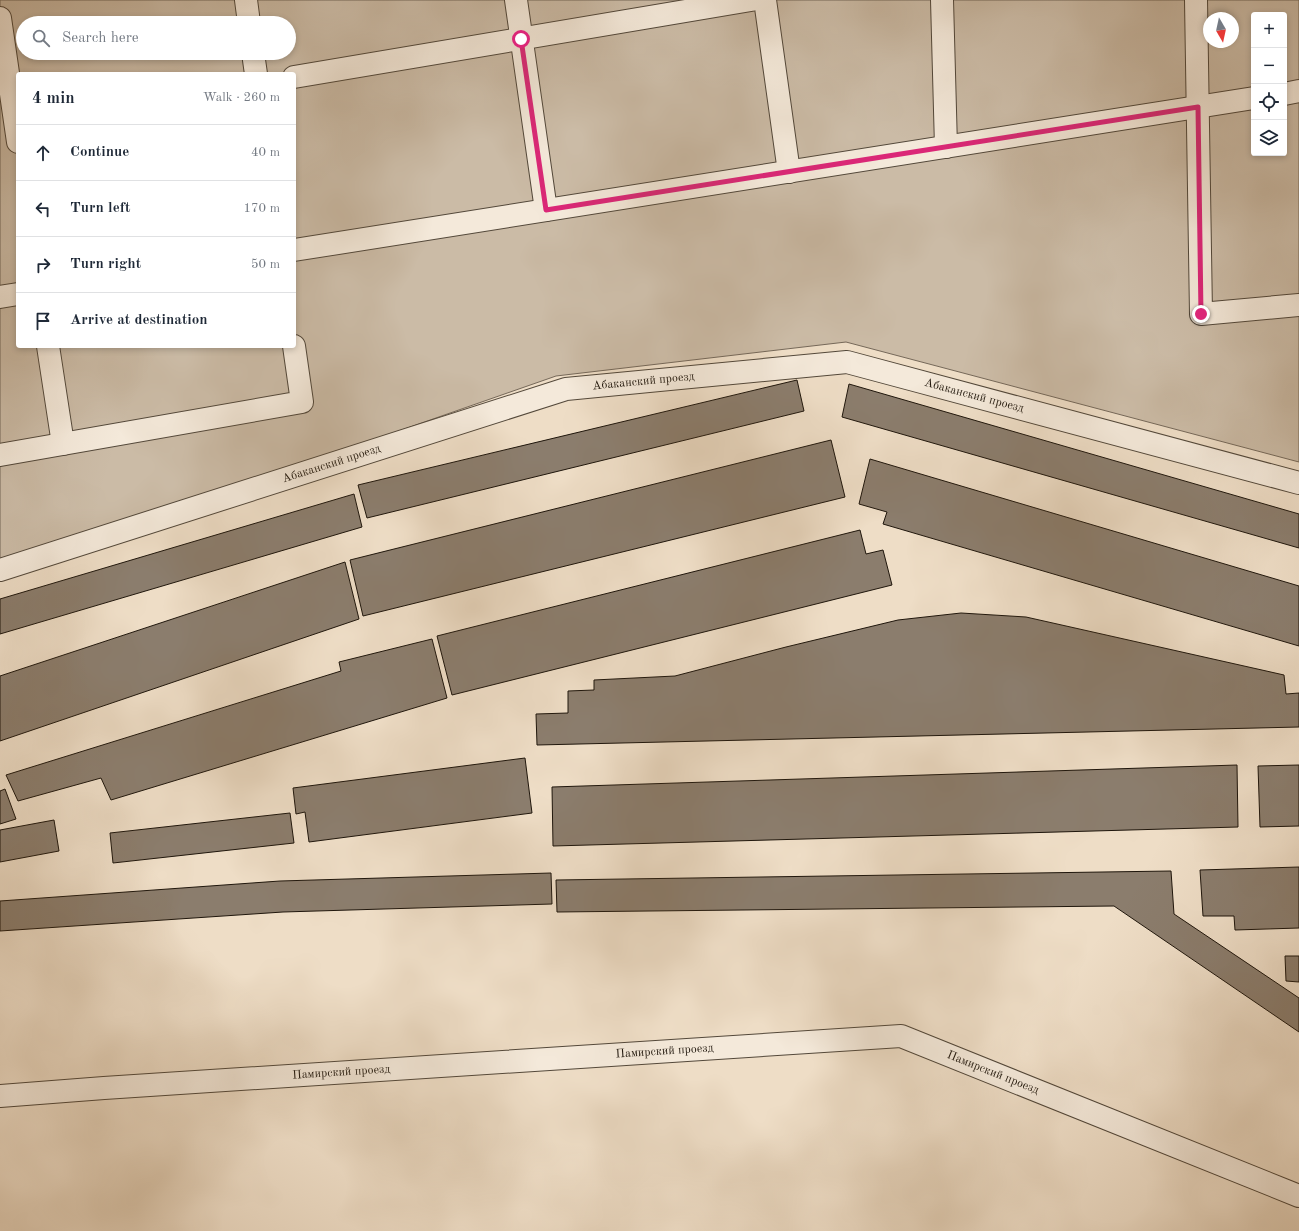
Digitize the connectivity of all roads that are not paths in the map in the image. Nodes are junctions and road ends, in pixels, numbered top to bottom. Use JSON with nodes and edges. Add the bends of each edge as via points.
{"nodes":[{"id":1,"x":246,"y":0,"type":"edge"},
{"id":2,"x":516,"y":0,"type":"edge"},
{"id":3,"x":751,"y":0,"type":"edge"},
{"id":4,"x":765,"y":0,"type":"edge"},
{"id":5,"x":942,"y":0,"type":"edge"},
{"id":6,"x":1196,"y":0,"type":"edge"},
{"id":7,"x":248,"y":16,"type":"edge"},
{"id":8,"x":0,"y":18,"type":"edge"},
{"id":9,"x":521,"y":39,"type":"junction"},
{"id":10,"x":254,"y":60,"type":"edge"},
{"id":11,"x":256,"y":72,"type":"edge"},
{"id":12,"x":296,"y":78,"type":"edge"},
{"id":13,"x":1299,"y":91,"type":"edge"},
{"id":14,"x":1287,"y":93,"type":"edge"},
{"id":15,"x":1251,"y":98,"type":"edge"},
{"id":16,"x":1198,"y":107,"type":"junction"},
{"id":17,"x":13,"y":129,"type":"edge"},
{"id":18,"x":946,"y":147,"type":"junction"},
{"id":19,"x":789,"y":172,"type":"junction"},
{"id":20,"x":546,"y":210,"type":"junction"},
{"id":21,"x":296,"y":250,"type":"edge"},
{"id":22,"x":16,"y":294,"type":"edge"},
{"id":23,"x":0,"y":297,"type":"edge"},
{"id":24,"x":1299,"y":305,"type":"edge"},
{"id":25,"x":48,"y":348,"type":"edge"},
{"id":26,"x":294,"y":348,"type":"edge"},
{"id":27,"x":63,"y":444,"type":"junction"},
{"id":28,"x":0,"y":455,"type":"edge"},
{"id":29,"x":1299,"y":483,"type":"edge"},
{"id":30,"x":0,"y":570,"type":"edge"},
{"id":31,"x":0,"y":1096,"type":"edge"},
{"id":32,"x":1299,"y":1196,"type":"edge"}],
"edges":[{"from":1,"to":7,"type":"street"},
{"from":2,"to":9,"type":"street"},
{"from":3,"to":9,"type":"street"},
{"from":4,"to":19,"type":"street"},
{"from":5,"to":18,"type":"street"},
{"from":6,"to":16,"type":"street"},
{"from":8,"to":17,"type":"street"},
{"from":9,"to":12,"type":"street"},
{"from":9,"to":20,"type":"street"},
{"from":10,"to":11,"type":"street"},
{"from":13,"to":14,"type":"street"},
{"from":15,"to":16,"type":"street"},
{"from":16,"to":18,"type":"street"},
{"from":16,"to":24,"type":"street","via":[[1201,314]]},
{"from":18,"to":19,"type":"street"},
{"from":19,"to":20,"type":"street"},
{"from":20,"to":21,"type":"street"},
{"from":22,"to":23,"type":"street"},
{"from":25,"to":27,"type":"street"},
{"from":26,"to":27,"type":"street","via":[[302,402]]},
{"from":27,"to":28,"type":"street"},
{"from":29,"to":30,"type":"street","name":"Абаканский проезд","via":[[848,362],[566,389]]},
{"from":31,"to":32,"type":"street","name":"Памирский проезд","via":[[901,1036]]}]}
